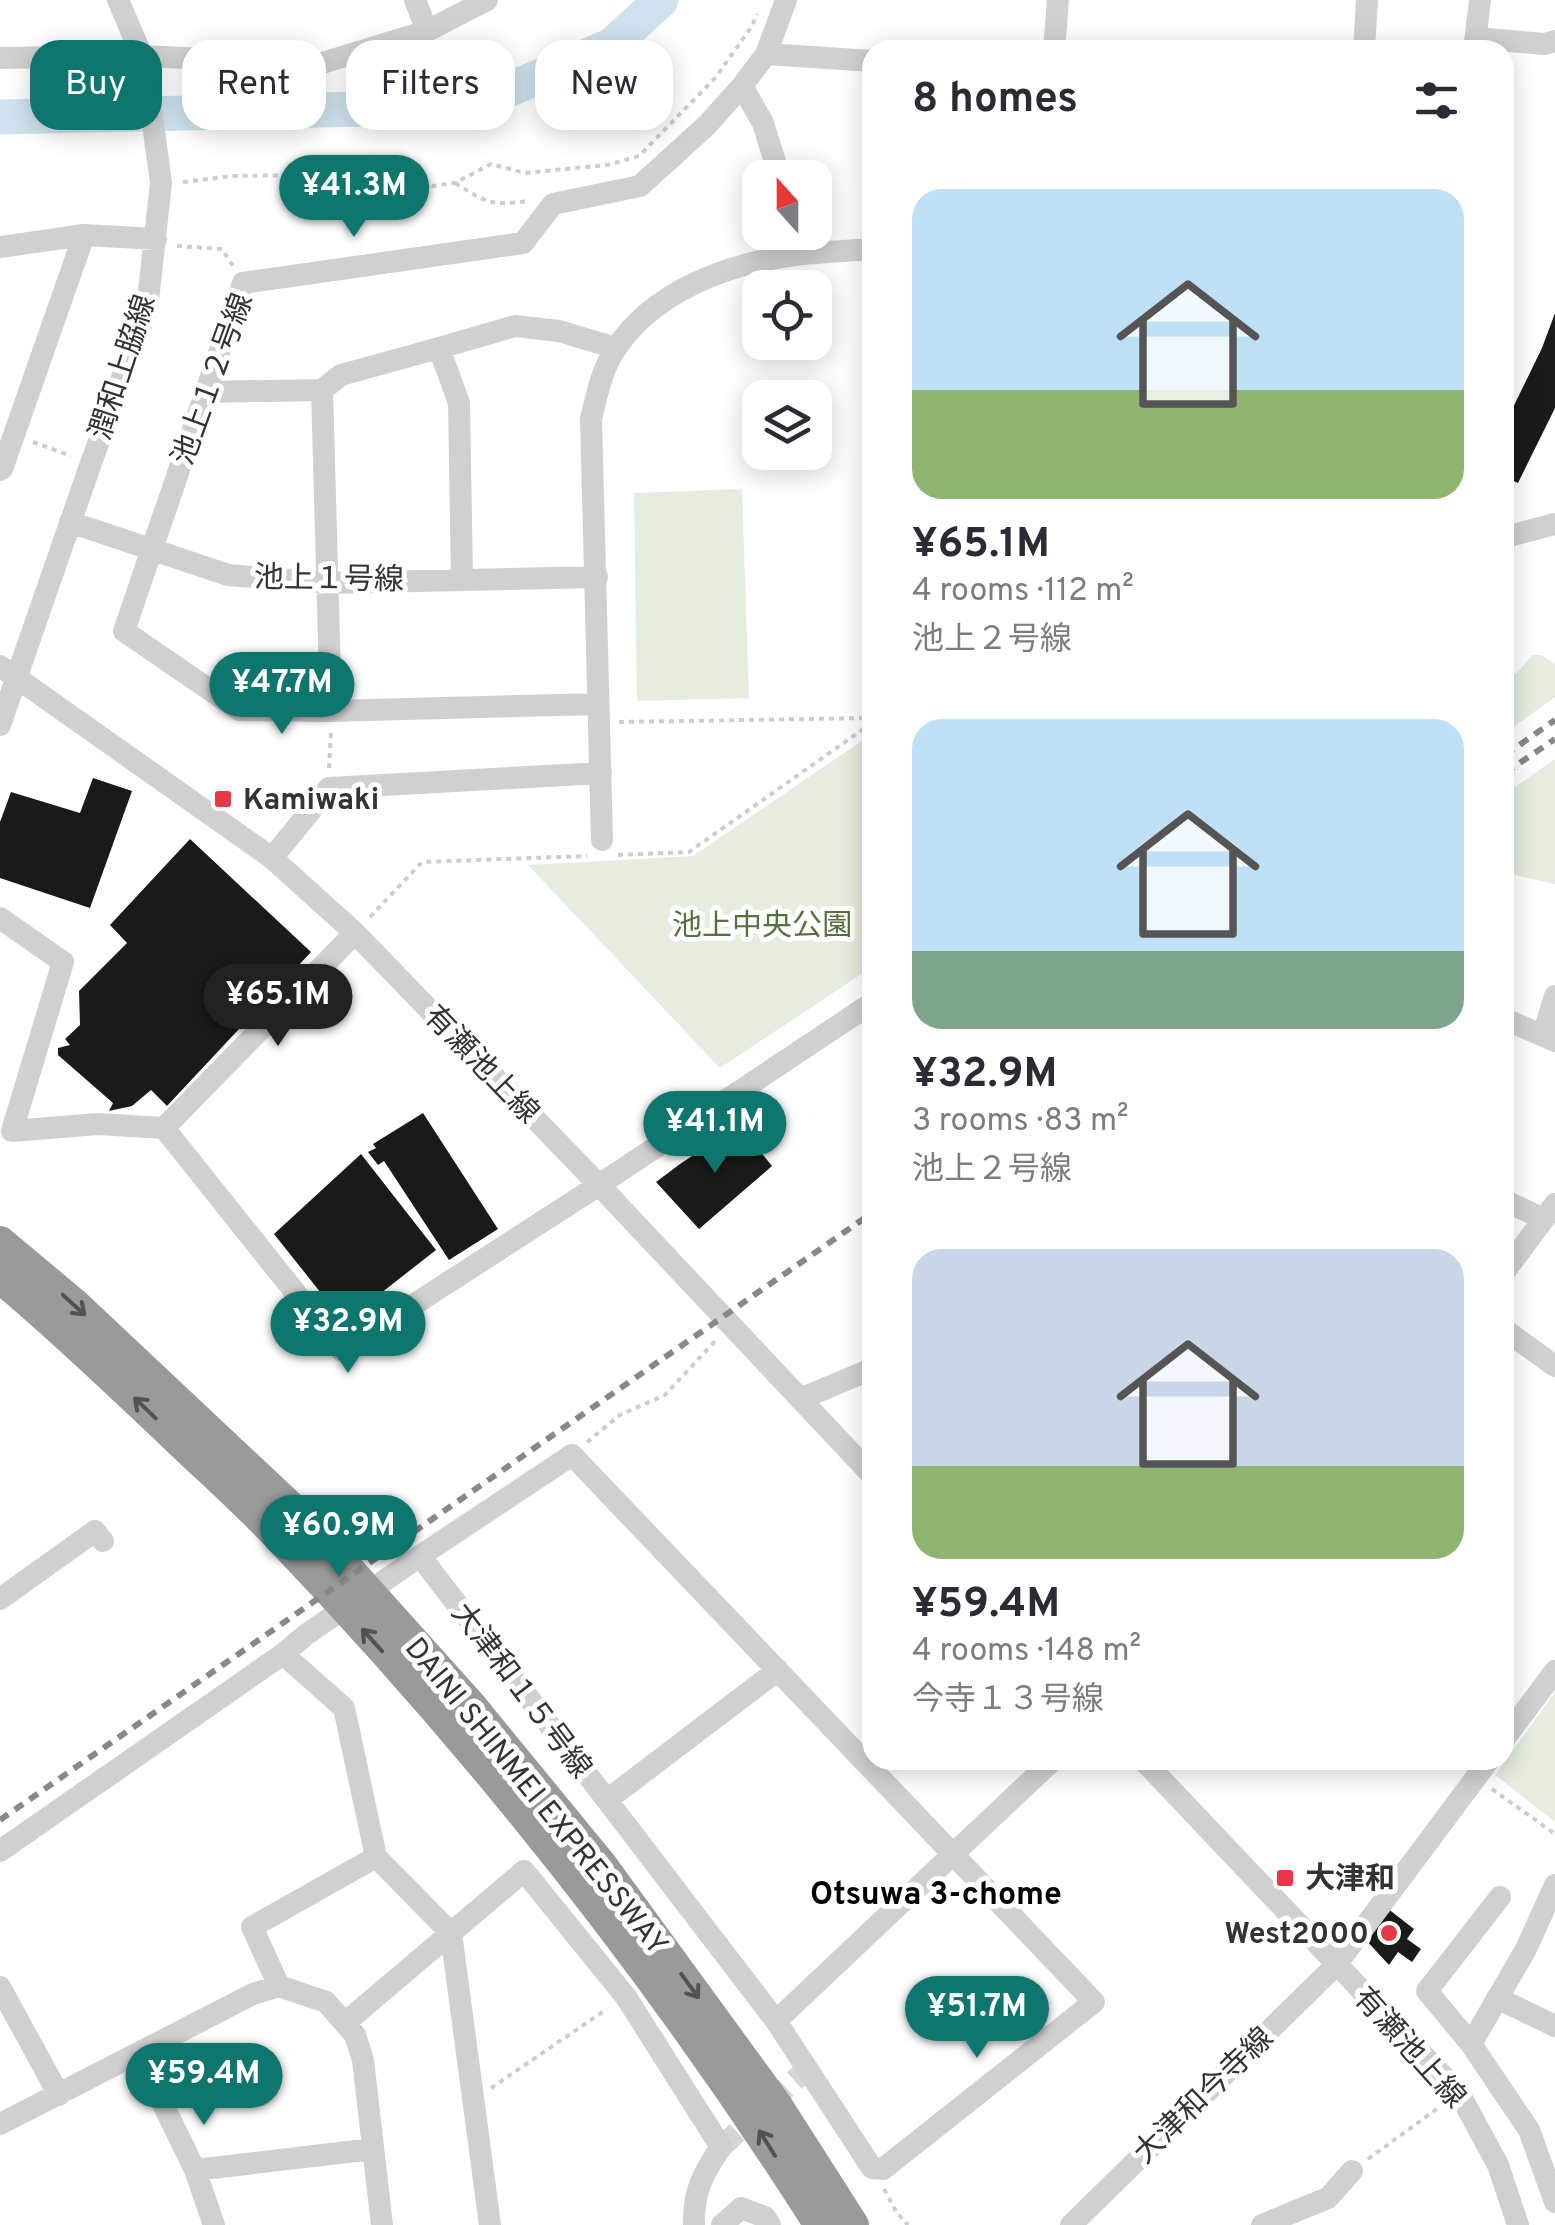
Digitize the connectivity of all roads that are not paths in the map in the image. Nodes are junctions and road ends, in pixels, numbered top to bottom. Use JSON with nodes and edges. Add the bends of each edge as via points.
{"nodes":[{"id":1,"x":118,"y":0,"type":"edge"},
{"id":2,"x":415,"y":0,"type":"edge"},
{"id":3,"x":487,"y":0,"type":"edge"},
{"id":4,"x":786,"y":0,"type":"edge"},
{"id":5,"x":1058,"y":0,"type":"edge"},
{"id":6,"x":1367,"y":0,"type":"edge"},
{"id":7,"x":1480,"y":0,"type":"edge"},
{"id":8,"x":427,"y":30,"type":"junction"},
{"id":9,"x":134,"y":40,"type":"edge"},
{"id":10,"x":1055,"y":40,"type":"edge"},
{"id":11,"x":1365,"y":40,"type":"edge"},
{"id":12,"x":1475,"y":40,"type":"edge"},
{"id":13,"x":1555,"y":41,"type":"edge"},
{"id":14,"x":1514,"y":44,"type":"edge"},
{"id":15,"x":766,"y":54,"type":"junction"},
{"id":16,"x":0,"y":58,"type":"edge"},
{"id":17,"x":30,"y":59,"type":"edge"},
{"id":18,"x":862,"y":60,"type":"edge"},
{"id":19,"x":162,"y":64,"type":"edge"},
{"id":20,"x":742,"y":86,"type":"junction"},
{"id":21,"x":158,"y":130,"type":"edge"},
{"id":22,"x":774,"y":160,"type":"edge"},
{"id":23,"x":84,"y":235,"type":"junction"},
{"id":24,"x":156,"y":239,"type":"junction"},
{"id":25,"x":0,"y":247,"type":"edge"},
{"id":26,"x":832,"y":247,"type":"edge"},
{"id":27,"x":862,"y":248,"type":"edge"},
{"id":28,"x":777,"y":250,"type":"edge"},
{"id":29,"x":439,"y":348,"type":"junction"},
{"id":30,"x":616,"y":348,"type":"junction"},
{"id":31,"x":322,"y":390,"type":"junction"},
{"id":32,"x":204,"y":392,"type":"junction"},
{"id":33,"x":0,"y":470,"type":"edge"},
{"id":34,"x":70,"y":522,"type":"junction"},
{"id":35,"x":1555,"y":524,"type":"edge"},
{"id":36,"x":1514,"y":535,"type":"edge"},
{"id":37,"x":151,"y":551,"type":"junction"},
{"id":38,"x":597,"y":577,"type":"junction"},
{"id":39,"x":462,"y":579,"type":"junction"},
{"id":40,"x":329,"y":583,"type":"junction"},
{"id":41,"x":8,"y":673,"type":"edge"},
{"id":42,"x":331,"y":711,"type":"junction"},
{"id":43,"x":599,"y":713,"type":"junction"},
{"id":44,"x":0,"y":725,"type":"edge"},
{"id":45,"x":601,"y":773,"type":"junction"},
{"id":46,"x":608,"y":848,"type":"road end"},
{"id":47,"x":272,"y":858,"type":"junction"},
{"id":48,"x":0,"y":918,"type":"edge"},
{"id":49,"x":355,"y":933,"type":"junction"},
{"id":50,"x":1555,"y":996,"type":"edge"},
{"id":51,"x":862,"y":1010,"type":"edge"},
{"id":52,"x":1514,"y":1023,"type":"edge"},
{"id":53,"x":1549,"y":1038,"type":"edge"},
{"id":54,"x":164,"y":1128,"type":"junction"},
{"id":55,"x":6,"y":1132,"type":"edge"},
{"id":56,"x":599,"y":1185,"type":"junction"},
{"id":57,"x":1514,"y":1203,"type":"edge"},
{"id":58,"x":1550,"y":1211,"type":"edge"},
{"id":59,"x":0,"y":1242,"type":"edge"},
{"id":60,"x":1514,"y":1258,"type":"edge"},
{"id":61,"x":0,"y":1277,"type":"edge"},
{"id":62,"x":1514,"y":1336,"type":"edge"},
{"id":63,"x":1555,"y":1366,"type":"edge"},
{"id":64,"x":862,"y":1373,"type":"edge"},
{"id":65,"x":800,"y":1399,"type":"junction"},
{"id":66,"x":862,"y":1461,"type":"edge"},
{"id":67,"x":102,"y":1541,"type":"dead end"},
{"id":68,"x":410,"y":1562,"type":"junction"},
{"id":69,"x":0,"y":1598,"type":"edge"},
{"id":70,"x":284,"y":1654,"type":"junction"},
{"id":71,"x":778,"y":1670,"type":"junction"},
{"id":72,"x":1555,"y":1671,"type":"edge"},
{"id":73,"x":1514,"y":1726,"type":"edge"},
{"id":74,"x":862,"y":1758,"type":"edge"},
{"id":75,"x":874,"y":1770,"type":"edge"},
{"id":76,"x":1042,"y":1770,"type":"edge"},
{"id":77,"x":1152,"y":1770,"type":"edge"},
{"id":78,"x":1481,"y":1770,"type":"edge"},
{"id":79,"x":607,"y":1800,"type":"junction"},
{"id":80,"x":0,"y":1850,"type":"edge"},
{"id":81,"x":953,"y":1853,"type":"junction"},
{"id":82,"x":376,"y":1856,"type":"junction"},
{"id":83,"x":1555,"y":1884,"type":"edge"},
{"id":84,"x":1500,"y":1897,"type":"dead end"},
{"id":85,"x":451,"y":1933,"type":"junction"},
{"id":86,"x":1336,"y":1966,"type":"junction"},
{"id":87,"x":280,"y":1986,"type":"junction"},
{"id":88,"x":0,"y":1987,"type":"edge"},
{"id":89,"x":1498,"y":1998,"type":"junction"},
{"id":90,"x":776,"y":2021,"type":"junction"},
{"id":91,"x":346,"y":2022,"type":"junction"},
{"id":92,"x":1555,"y":2026,"type":"edge"},
{"id":93,"x":1471,"y":2044,"type":"junction"},
{"id":94,"x":138,"y":2053,"type":"junction"},
{"id":95,"x":58,"y":2095,"type":"junction"},
{"id":96,"x":0,"y":2124,"type":"edge"},
{"id":97,"x":373,"y":2149,"type":"junction"},
{"id":98,"x":195,"y":2170,"type":"junction"},
{"id":99,"x":1352,"y":2170,"type":"road end"},
{"id":100,"x":1555,"y":2202,"type":"edge"},
{"id":101,"x":214,"y":2225,"type":"edge"},
{"id":102,"x":382,"y":2225,"type":"edge"},
{"id":103,"x":490,"y":2225,"type":"edge"},
{"id":104,"x":694,"y":2225,"type":"edge"},
{"id":105,"x":722,"y":2225,"type":"edge"},
{"id":106,"x":770,"y":2225,"type":"edge"},
{"id":107,"x":820,"y":2225,"type":"edge"},
{"id":108,"x":853,"y":2225,"type":"edge"},
{"id":109,"x":1071,"y":2225,"type":"edge"},
{"id":110,"x":1262,"y":2225,"type":"edge"},
{"id":111,"x":1518,"y":2225,"type":"edge"}],
"edges":[{"from":1,"to":9,"type":"street","name":"潤和上脇線"},
{"from":2,"to":8,"type":"street"},
{"from":3,"to":8,"type":"street"},
{"from":4,"to":15,"type":"street"},
{"from":5,"to":10,"type":"street"},
{"from":6,"to":11,"type":"street"},
{"from":7,"to":12,"type":"street"},
{"from":8,"to":19,"type":"street","via":[[319,64]]},
{"from":13,"to":14,"type":"street"},
{"from":15,"to":18,"type":"street"},
{"from":15,"to":20,"type":"street"},
{"from":16,"to":17,"type":"street"},
{"from":20,"to":22,"type":"street"},
{"from":20,"to":32,"type":"street","name":"池上１２号線","via":[[640,186],[552,204],[523,243],[243,283]]},
{"from":21,"to":24,"type":"street","name":"潤和上脇線","via":[[170,183]]},
{"from":23,"to":24,"type":"street"},
{"from":23,"to":25,"type":"street"},
{"from":23,"to":33,"type":"street"},
{"from":24,"to":34,"type":"street","name":"潤和上脇線","via":[[147,309]]},
{"from":26,"to":27,"type":"street"},
{"from":28,"to":30,"type":"street","via":[[674,294]]},
{"from":29,"to":30,"type":"street","via":[[515,326]]},
{"from":29,"to":31,"type":"street","via":[[342,375]]},
{"from":29,"to":39,"type":"street","via":[[459,404]]},
{"from":30,"to":38,"type":"street","via":[[591,418]]},
{"from":31,"to":32,"type":"street"},
{"from":31,"to":40,"type":"street"},
{"from":32,"to":37,"type":"street","name":"池上１２号線"},
{"from":34,"to":37,"type":"street","name":"池上１号線"},
{"from":34,"to":41,"type":"street","name":"潤和上脇線"},
{"from":35,"to":36,"type":"street"},
{"from":37,"to":40,"type":"street","name":"池上１号線","via":[[228,575]]},
{"from":37,"to":42,"type":"street","name":"池上１２号線","via":[[124,631],[239,710]]},
{"from":38,"to":39,"type":"street","name":"池上１号線"},
{"from":38,"to":43,"type":"street"},
{"from":39,"to":40,"type":"street","name":"池上１号線"},
{"from":40,"to":42,"type":"street"},
{"from":41,"to":44,"type":"street","name":"潤和上脇線"},
{"from":41,"to":47,"type":"street","name":"有瀬池上線"},
{"from":42,"to":43,"type":"street"},
{"from":43,"to":45,"type":"street"},
{"from":45,"to":46,"type":"street"},
{"from":45,"to":47,"type":"street","via":[[329,788]]},
{"from":47,"to":49,"type":"street","name":"有瀬池上線"},
{"from":48,"to":55,"type":"street","via":[[63,962]]},
{"from":49,"to":54,"type":"street"},
{"from":49,"to":56,"type":"street","name":"有瀬池上線"},
{"from":50,"to":53,"type":"street"},
{"from":51,"to":56,"type":"street"},
{"from":52,"to":53,"type":"street"},
{"from":54,"to":55,"type":"street","via":[[98,1124]]},
{"from":54,"to":56,"type":"street","via":[[342,1351]]},
{"from":56,"to":65,"type":"street","name":"有瀬池上線"},
{"from":57,"to":58,"type":"street"},
{"from":58,"to":60,"type":"street"},
{"from":59,"to":108,"type":"highway","name":"DAINI SHINMEI EXPRESSWAY","one_way":true,"via":[[304,1520],[471,1706],[602,1866],[777,2106]]},
{"from":107,"to":61,"type":"highway","name":"DAINI SHINMEI EXPRESSWAY","one_way":true,"via":[[754,2122],[600,1912],[448,1723],[276,1534]]},
{"from":62,"to":63,"type":"street"},
{"from":64,"to":65,"type":"street"},
{"from":65,"to":66,"type":"street","name":"有瀬池上線"},
{"from":67,"to":69,"type":"street","via":[[95,1531]]},
{"from":68,"to":70,"type":"street"},
{"from":68,"to":71,"type":"street","via":[[572,1455]]},
{"from":68,"to":79,"type":"street","name":"大津和１５号線"},
{"from":70,"to":80,"type":"street"},
{"from":70,"to":82,"type":"street","via":[[344,1708]]},
{"from":71,"to":74,"type":"street"},
{"from":71,"to":79,"type":"street"},
{"from":72,"to":73,"type":"street"},
{"from":75,"to":81,"type":"street"},
{"from":76,"to":81,"type":"street"},
{"from":77,"to":86,"type":"street","name":"有瀬池上線"},
{"from":78,"to":86,"type":"street","name":"大津和今寺線"},
{"from":79,"to":90,"type":"street","name":"大津和１５号線"},
{"from":81,"to":90,"type":"street"},
{"from":81,"to":90,"type":"street","name":"大津和１５号線","via":[[1094,2002],[883,2169],[872,2168]]},
{"from":82,"to":85,"type":"street"},
{"from":82,"to":87,"type":"street","via":[[252,1927]]},
{"from":83,"to":89,"type":"street"},
{"from":84,"to":93,"type":"street","via":[[1427,1991]]},
{"from":85,"to":91,"type":"street"},
{"from":85,"to":103,"type":"street"},
{"from":85,"to":104,"type":"street","via":[[524,1872],[626,1996],[721,2147],[701,2177]]},
{"from":86,"to":109,"type":"street","name":"大津和今寺線"},
{"from":86,"to":111,"type":"street","name":"有瀬池上線","via":[[1459,2093],[1498,2165]]},
{"from":87,"to":91,"type":"street","via":[[326,2002]]},
{"from":87,"to":94,"type":"street"},
{"from":88,"to":95,"type":"street"},
{"from":89,"to":92,"type":"street"},
{"from":89,"to":93,"type":"street"},
{"from":91,"to":97,"type":"street","via":[[363,2060]]},
{"from":93,"to":100,"type":"street","via":[[1529,2130]]},
{"from":94,"to":95,"type":"street"},
{"from":94,"to":98,"type":"street"},
{"from":95,"to":96,"type":"street"},
{"from":97,"to":98,"type":"street"},
{"from":97,"to":102,"type":"street"},
{"from":98,"to":101,"type":"street"},
{"from":99,"to":110,"type":"street","via":[[1328,2198]]},
{"from":105,"to":106,"type":"street","via":[[741,2208]]}]}
